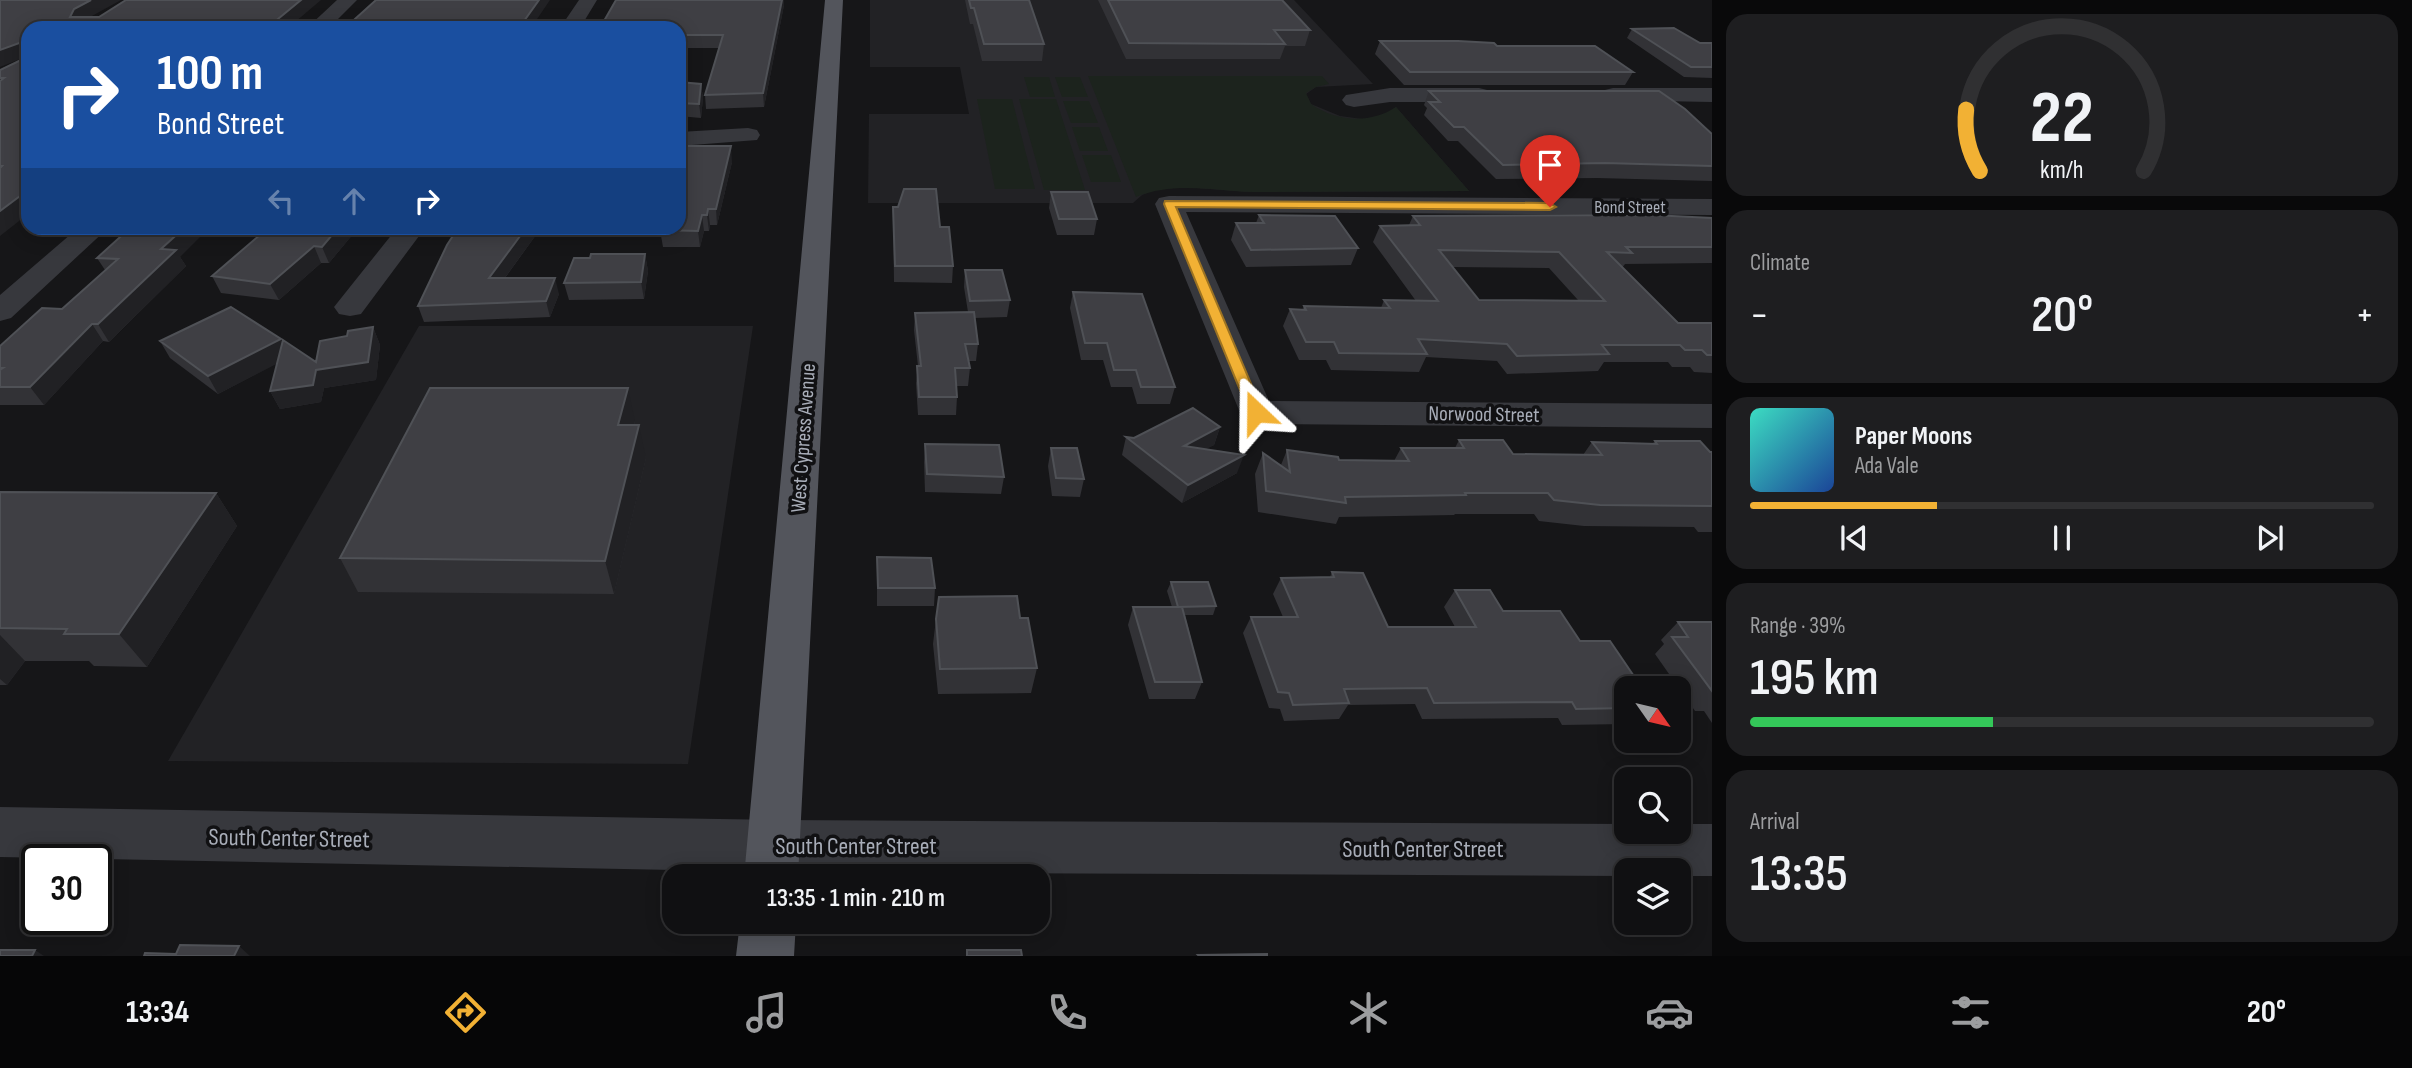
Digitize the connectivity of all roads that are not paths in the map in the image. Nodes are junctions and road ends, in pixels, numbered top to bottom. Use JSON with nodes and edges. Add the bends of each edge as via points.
{"nodes":[{"id":1,"x":348,"y":0,"type":"edge"},
{"id":2,"x":588,"y":0,"type":"edge"},
{"id":3,"x":834,"y":0,"type":"edge"},
{"id":4,"x":325,"y":21,"type":"edge"},
{"id":5,"x":574,"y":21,"type":"edge"},
{"id":6,"x":1497,"y":95,"type":"edge"},
{"id":7,"x":1591,"y":95,"type":"edge"},
{"id":8,"x":1712,"y":95,"type":"edge"},
{"id":9,"x":1354,"y":100,"type":"dead end"},
{"id":10,"x":748,"y":135,"type":"dead end"},
{"id":11,"x":686,"y":139,"type":"edge"},
{"id":12,"x":1712,"y":207,"type":"edge"},
{"id":13,"x":86,"y":235,"type":"edge"},
{"id":14,"x":406,"y":235,"type":"edge"},
{"id":15,"x":350,"y":307,"type":"dead end"},
{"id":16,"x":0,"y":311,"type":"edge"},
{"id":17,"x":1256,"y":412,"type":"joint"},
{"id":18,"x":1712,"y":416,"type":"edge"},
{"id":19,"x":0,"y":832,"type":"edge"},
{"id":20,"x":1712,"y":850,"type":"edge"},
{"id":21,"x":772,"y":861,"type":"edge"},
{"id":22,"x":767,"y":934,"type":"edge"},
{"id":23,"x":765,"y":956,"type":"edge"}],
"edges":[{"from":1,"to":4,"type":"street"},
{"from":2,"to":5,"type":"street"},
{"from":3,"to":21,"type":"main road","name":"West Cypress Avenue"},
{"from":6,"to":9,"type":"street","via":[[1390,94]]},
{"from":7,"to":8,"type":"street"},
{"from":10,"to":11,"type":"street"},
{"from":12,"to":17,"type":"street","name":"Bond Street","via":[[1169,204]]},
{"from":13,"to":16,"type":"street"},
{"from":14,"to":15,"type":"street"},
{"from":17,"to":18,"type":"street","name":"Norwood Street"},
{"from":19,"to":21,"type":"street","name":"South Center Street"},
{"from":20,"to":21,"type":"street","name":"South Center Street"},
{"from":22,"to":23,"type":"main road"}]}
